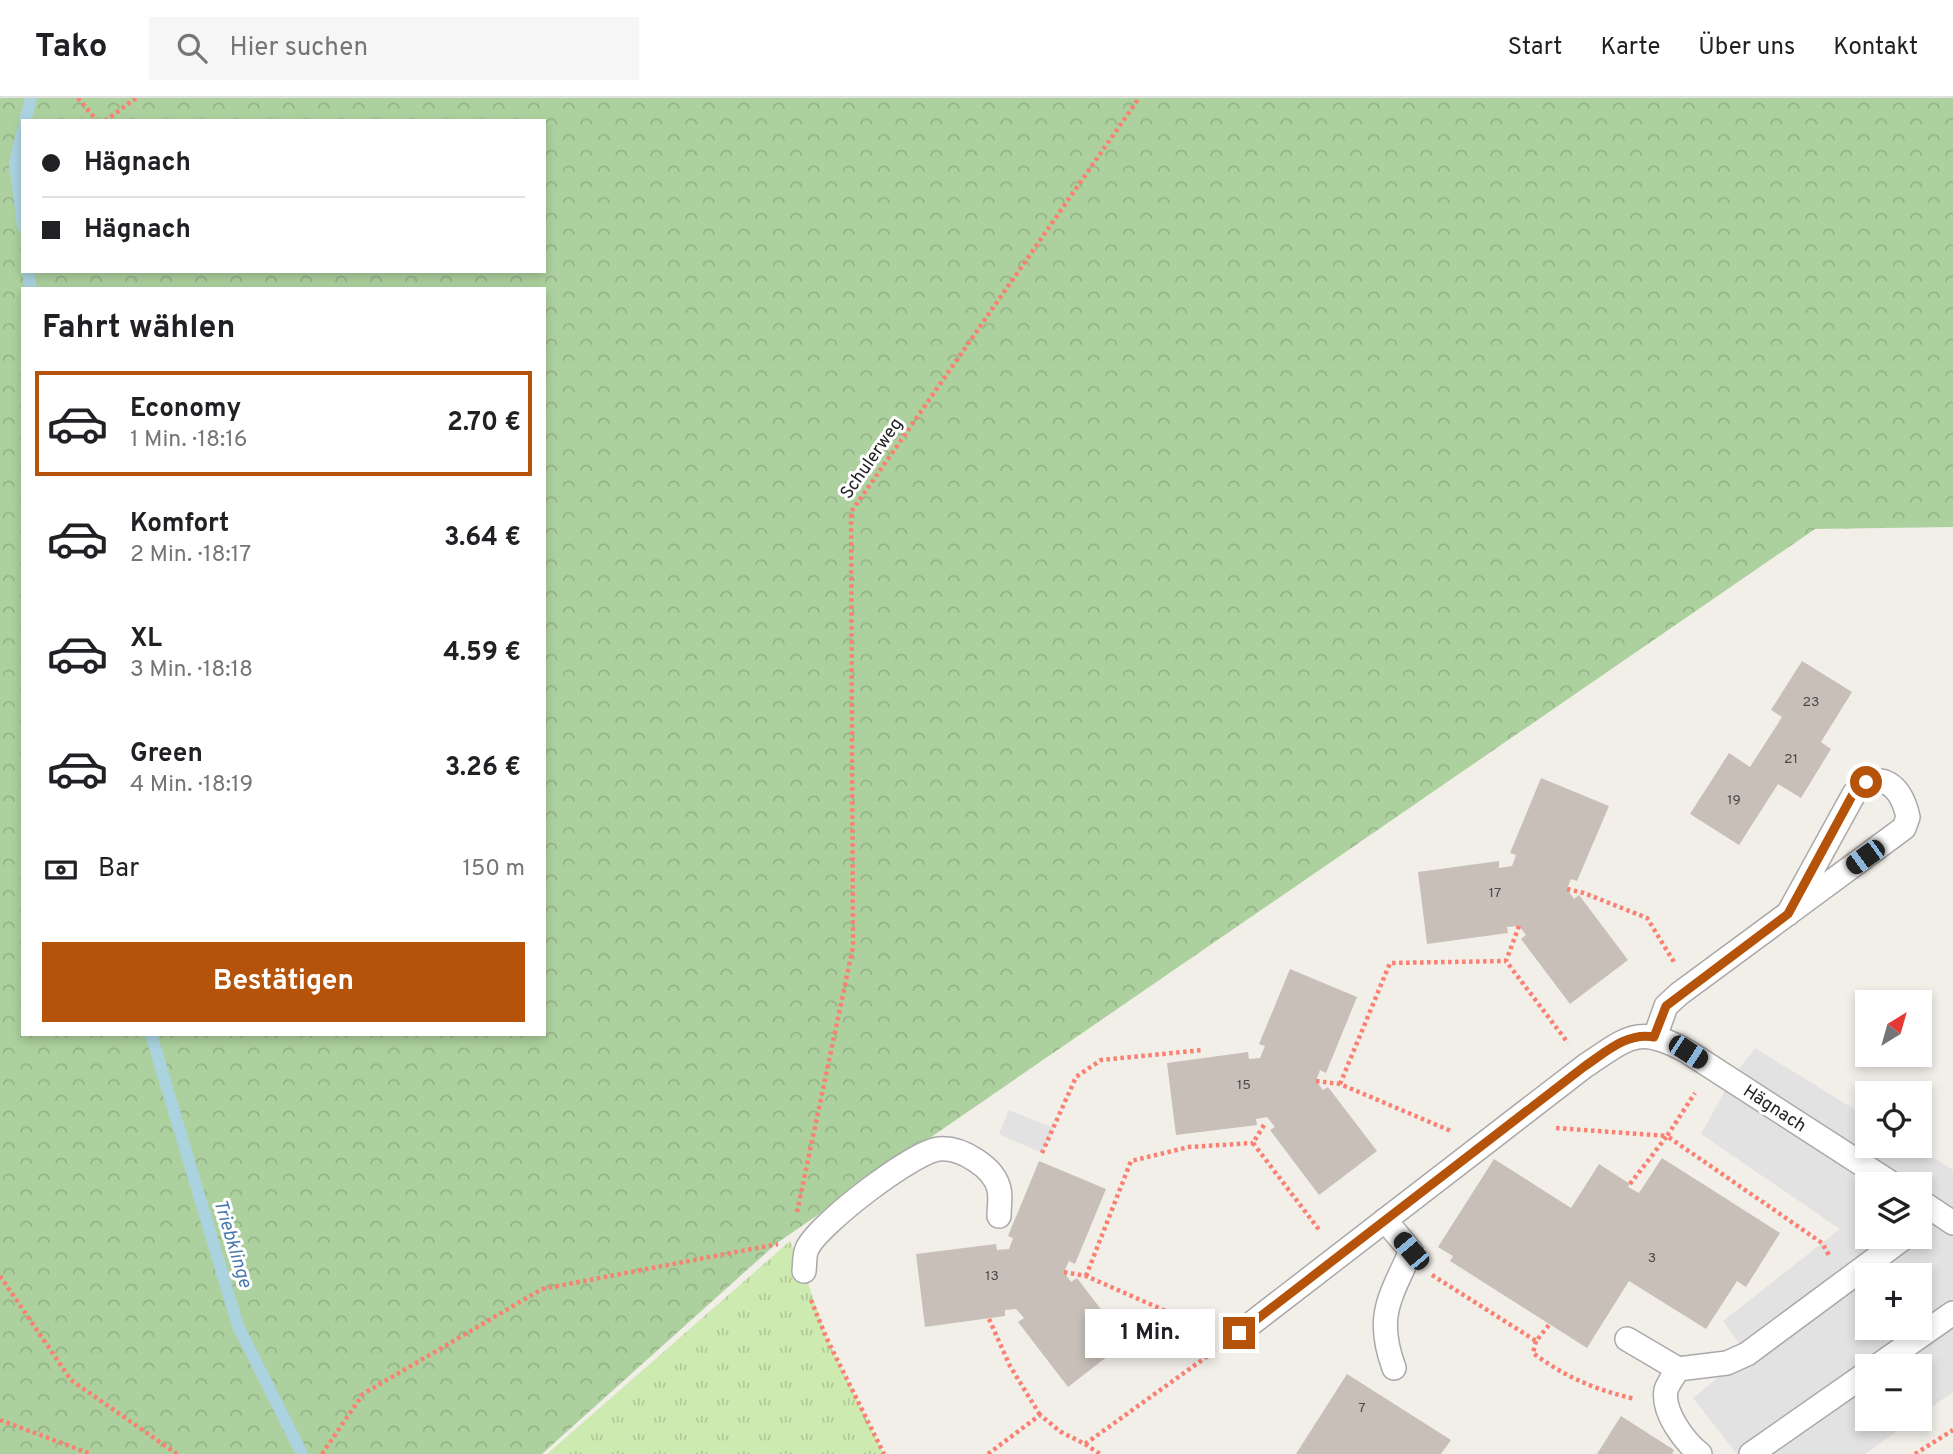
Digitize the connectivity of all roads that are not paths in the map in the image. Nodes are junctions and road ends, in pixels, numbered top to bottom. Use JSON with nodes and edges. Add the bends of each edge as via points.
{"nodes":[{"id":1,"x":1788,"y":914,"type":"junction"},
{"id":2,"x":1654,"y":1037,"type":"junction"},
{"id":3,"x":1874,"y":1172,"type":"edge"},
{"id":4,"x":999,"y":1216,"type":"dead end"},
{"id":5,"x":1385,"y":1220,"type":"junction"},
{"id":6,"x":1889,"y":1249,"type":"edge"},
{"id":7,"x":804,"y":1271,"type":"dead end"},
{"id":8,"x":1953,"y":1313,"type":"edge"},
{"id":9,"x":1233,"y":1338,"type":"road end"},
{"id":10,"x":1627,"y":1339,"type":"dead end"},
{"id":11,"x":1895,"y":1354,"type":"edge"},
{"id":12,"x":1394,"y":1368,"type":"dead end"},
{"id":13,"x":1678,"y":1370,"type":"junction"},
{"id":14,"x":1855,"y":1381,"type":"edge"},
{"id":15,"x":1700,"y":1454,"type":"edge"},
{"id":16,"x":1751,"y":1454,"type":"edge"}],
"edges":[{"from":1,"to":1,"type":"lane","via":[[1903,828],[1908,817],[1899,792],[1878,780],[1866,782],[1853,794]]},
{"from":1,"to":2,"type":"lane","via":[[1666,1006]]},
{"from":2,"to":3,"type":"lane","name":"Hägnach","via":[[1663,1038]]},
{"from":2,"to":5,"type":"lane","via":[[1642,1035],[1623,1041],[1585,1066]]},
{"from":4,"to":7,"type":"lane","via":[[999,1187],[982,1165],[962,1152],[938,1149],[917,1158],[835,1215],[806,1250]]},
{"from":5,"to":9,"type":"lane"},
{"from":5,"to":12,"type":"lane","via":[[1411,1251],[1385,1309],[1384,1341]]},
{"from":6,"to":13,"type":"lane","via":[[1747,1354],[1727,1363]]},
{"from":8,"to":11,"type":"lane"},
{"from":10,"to":13,"type":"lane"},
{"from":13,"to":15,"type":"lane","via":[[1667,1388],[1666,1406],[1689,1446]]},
{"from":14,"to":16,"type":"lane"}]}
